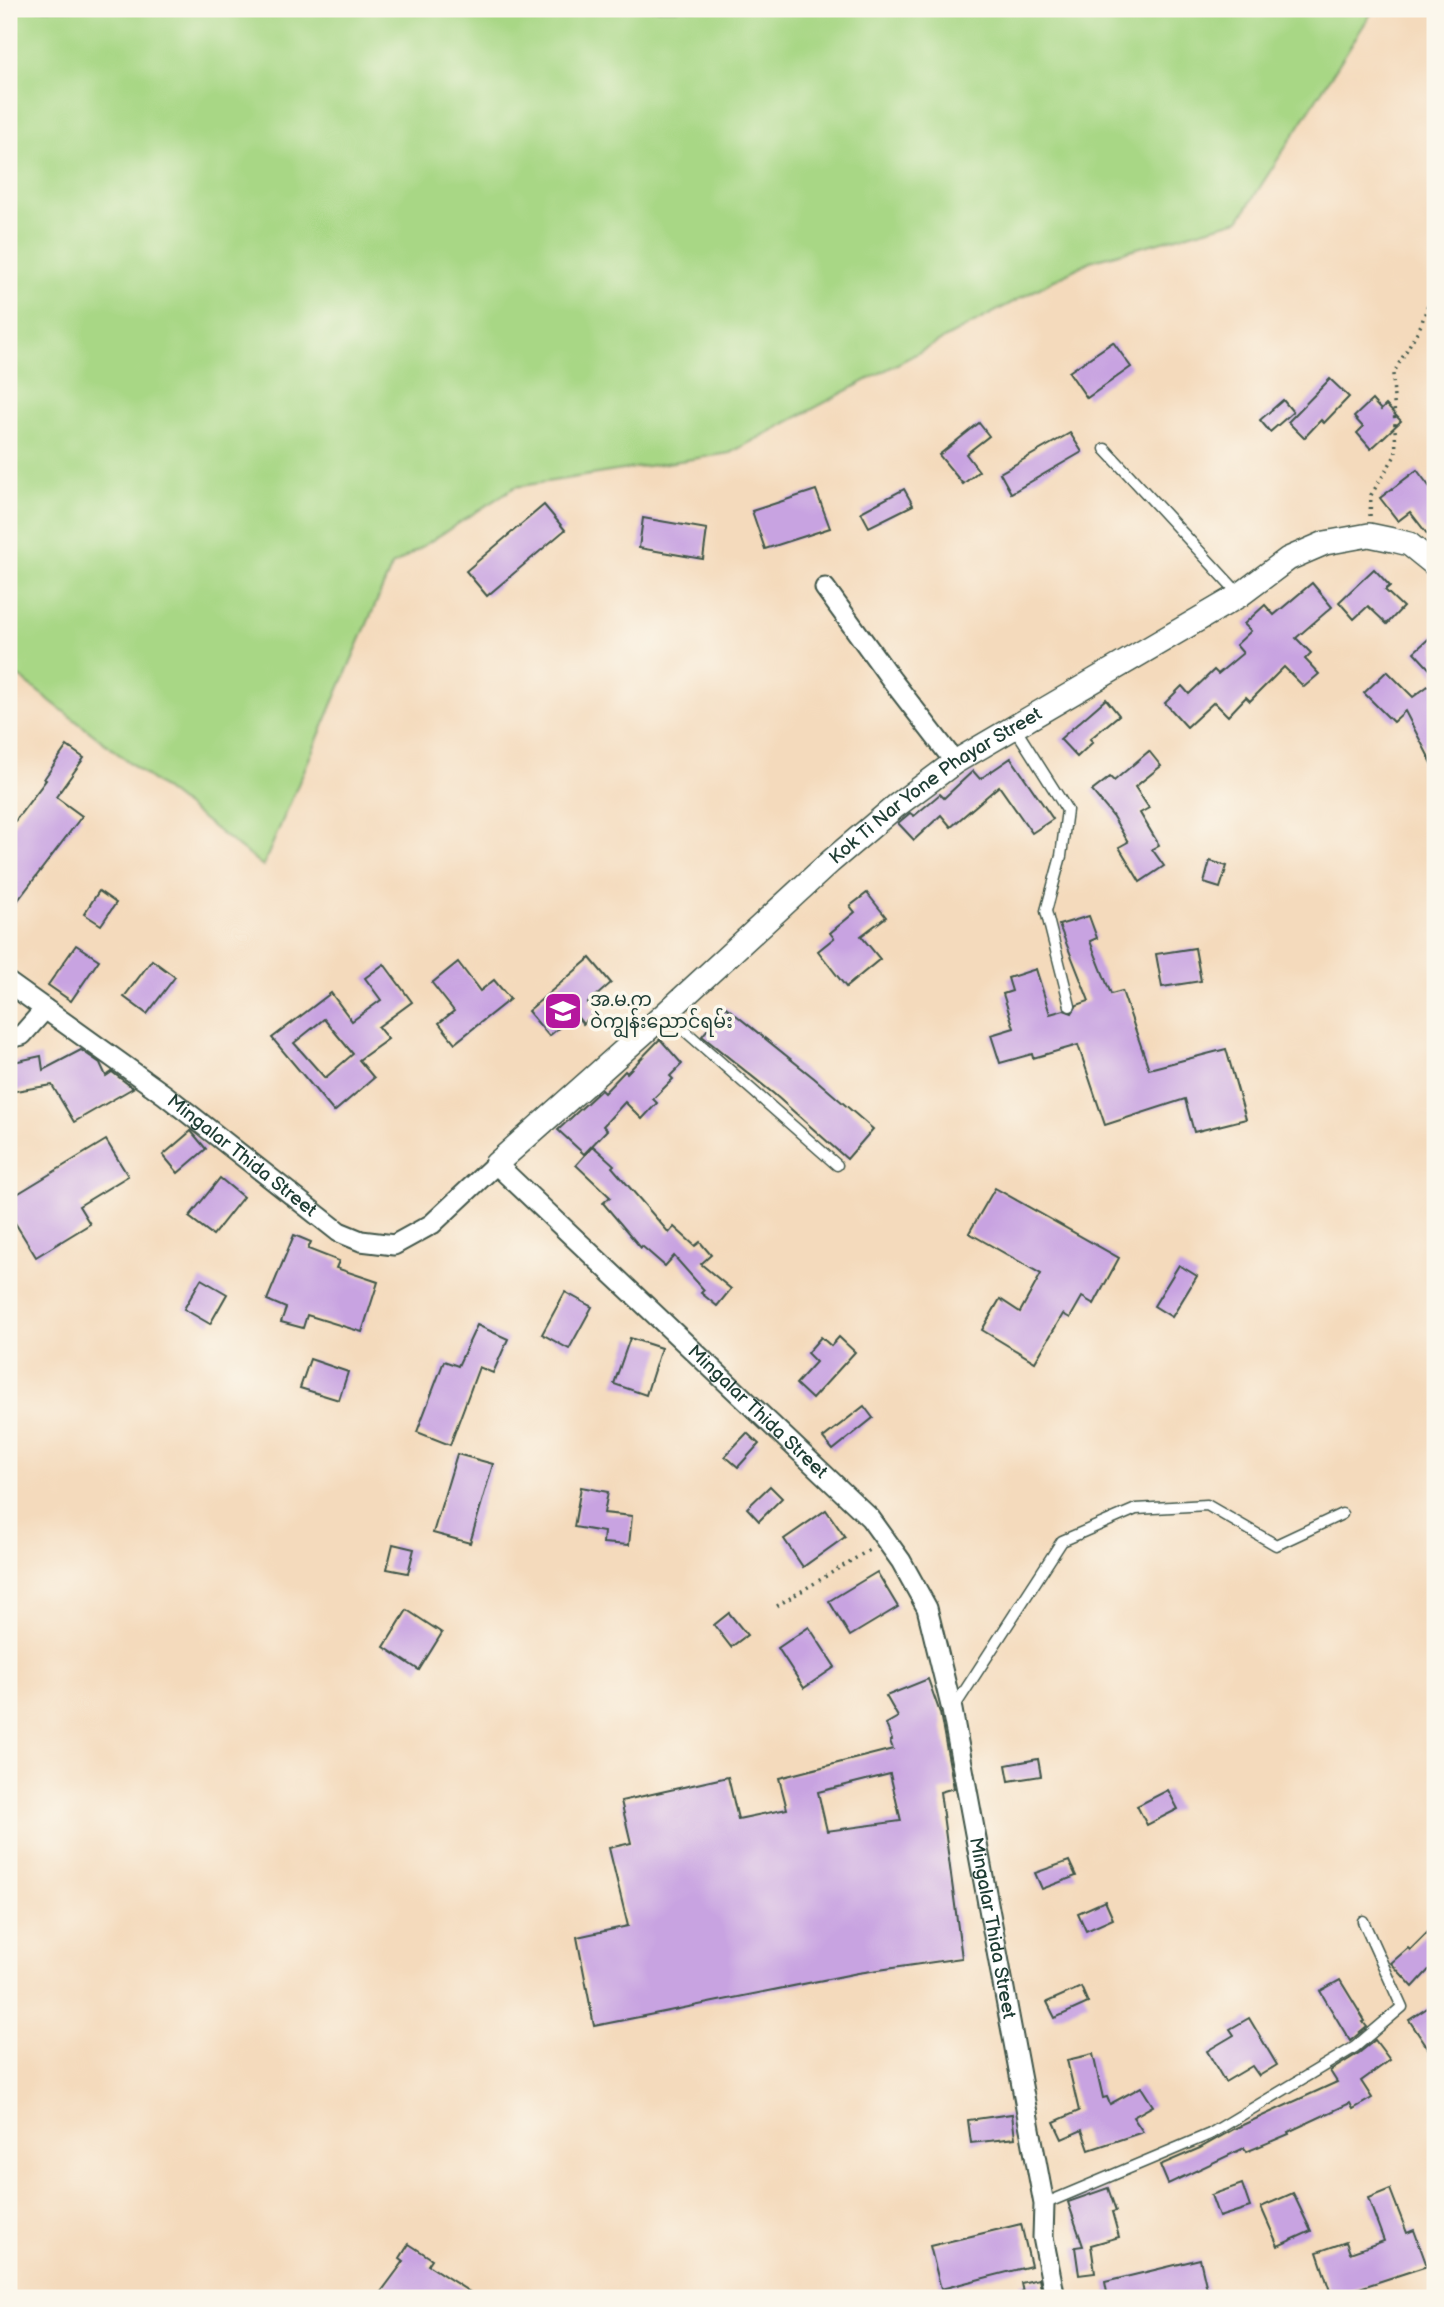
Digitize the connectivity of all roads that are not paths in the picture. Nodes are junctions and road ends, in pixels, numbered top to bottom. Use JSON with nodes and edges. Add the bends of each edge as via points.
{"nodes":[{"id":1,"x":1105,"y":449,"type":"dead end"},
{"id":2,"x":1435,"y":565,"type":"edge"},
{"id":3,"x":825,"y":588,"type":"dead end"},
{"id":4,"x":1240,"y":595,"type":"junction"},
{"id":5,"x":1015,"y":728,"type":"junction"},
{"id":6,"x":955,"y":762,"type":"junction"},
{"id":7,"x":9,"y":983,"type":"edge"},
{"id":8,"x":1070,"y":1006,"type":"dead end"},
{"id":9,"x":45,"y":1009,"type":"junction"},
{"id":10,"x":665,"y":1014,"type":"junction"},
{"id":11,"x":9,"y":1038,"type":"edge"},
{"id":12,"x":496,"y":1164,"type":"junction"},
{"id":13,"x":837,"y":1165,"type":"dead end"},
{"id":14,"x":1342,"y":1514,"type":"dead end"},
{"id":15,"x":952,"y":1710,"type":"junction"},
{"id":16,"x":1363,"y":1922,"type":"dead end"},
{"id":17,"x":1044,"y":2204,"type":"junction"},
{"id":18,"x":1054,"y":2298,"type":"edge"}],
"edges":[{"from":1,"to":4,"type":"lane"},
{"from":2,"to":4,"type":"street","name":"Kok Ti Nar Yone Phayar Street","via":[[1409,544],[1369,535],[1325,543],[1288,559]]},
{"from":3,"to":6,"type":"street"},
{"from":4,"to":5,"type":"street","name":"Kok Ti Nar Yone Phayar Street"},
{"from":5,"to":6,"type":"street","name":"Kok Ti Nar Yone Phayar Street"},
{"from":5,"to":8,"type":"lane","via":[[1067,810],[1046,911]]},
{"from":6,"to":10,"type":"street","name":"Kok Ti Nar Yone Phayar Street","via":[[830,862]]},
{"from":7,"to":9,"type":"street","name":"Mingalar Thida Street"},
{"from":9,"to":11,"type":"street","via":[[22,1035]]},
{"from":9,"to":12,"type":"street","name":"Mingalar Thida Street","via":[[165,1095],[339,1232],[361,1241],[394,1245],[432,1224]]},
{"from":10,"to":12,"type":"street","name":"Kok Ti Nar Yone Phayar Street"},
{"from":10,"to":13,"type":"lane"},
{"from":12,"to":15,"type":"street","name":"Mingalar Thida Street","via":[[870,1518],[927,1608]]},
{"from":14,"to":15,"type":"lane","via":[[1276,1545],[1207,1505],[1136,1509],[1062,1541]]},
{"from":15,"to":17,"type":"street","name":"Mingalar Thida Street"},
{"from":16,"to":17,"type":"lane","via":[[1402,2007],[1355,2047],[1210,2134]]},
{"from":17,"to":18,"type":"street","name":"Mingalar Thida Street","via":[[1043,2236]]}]}
